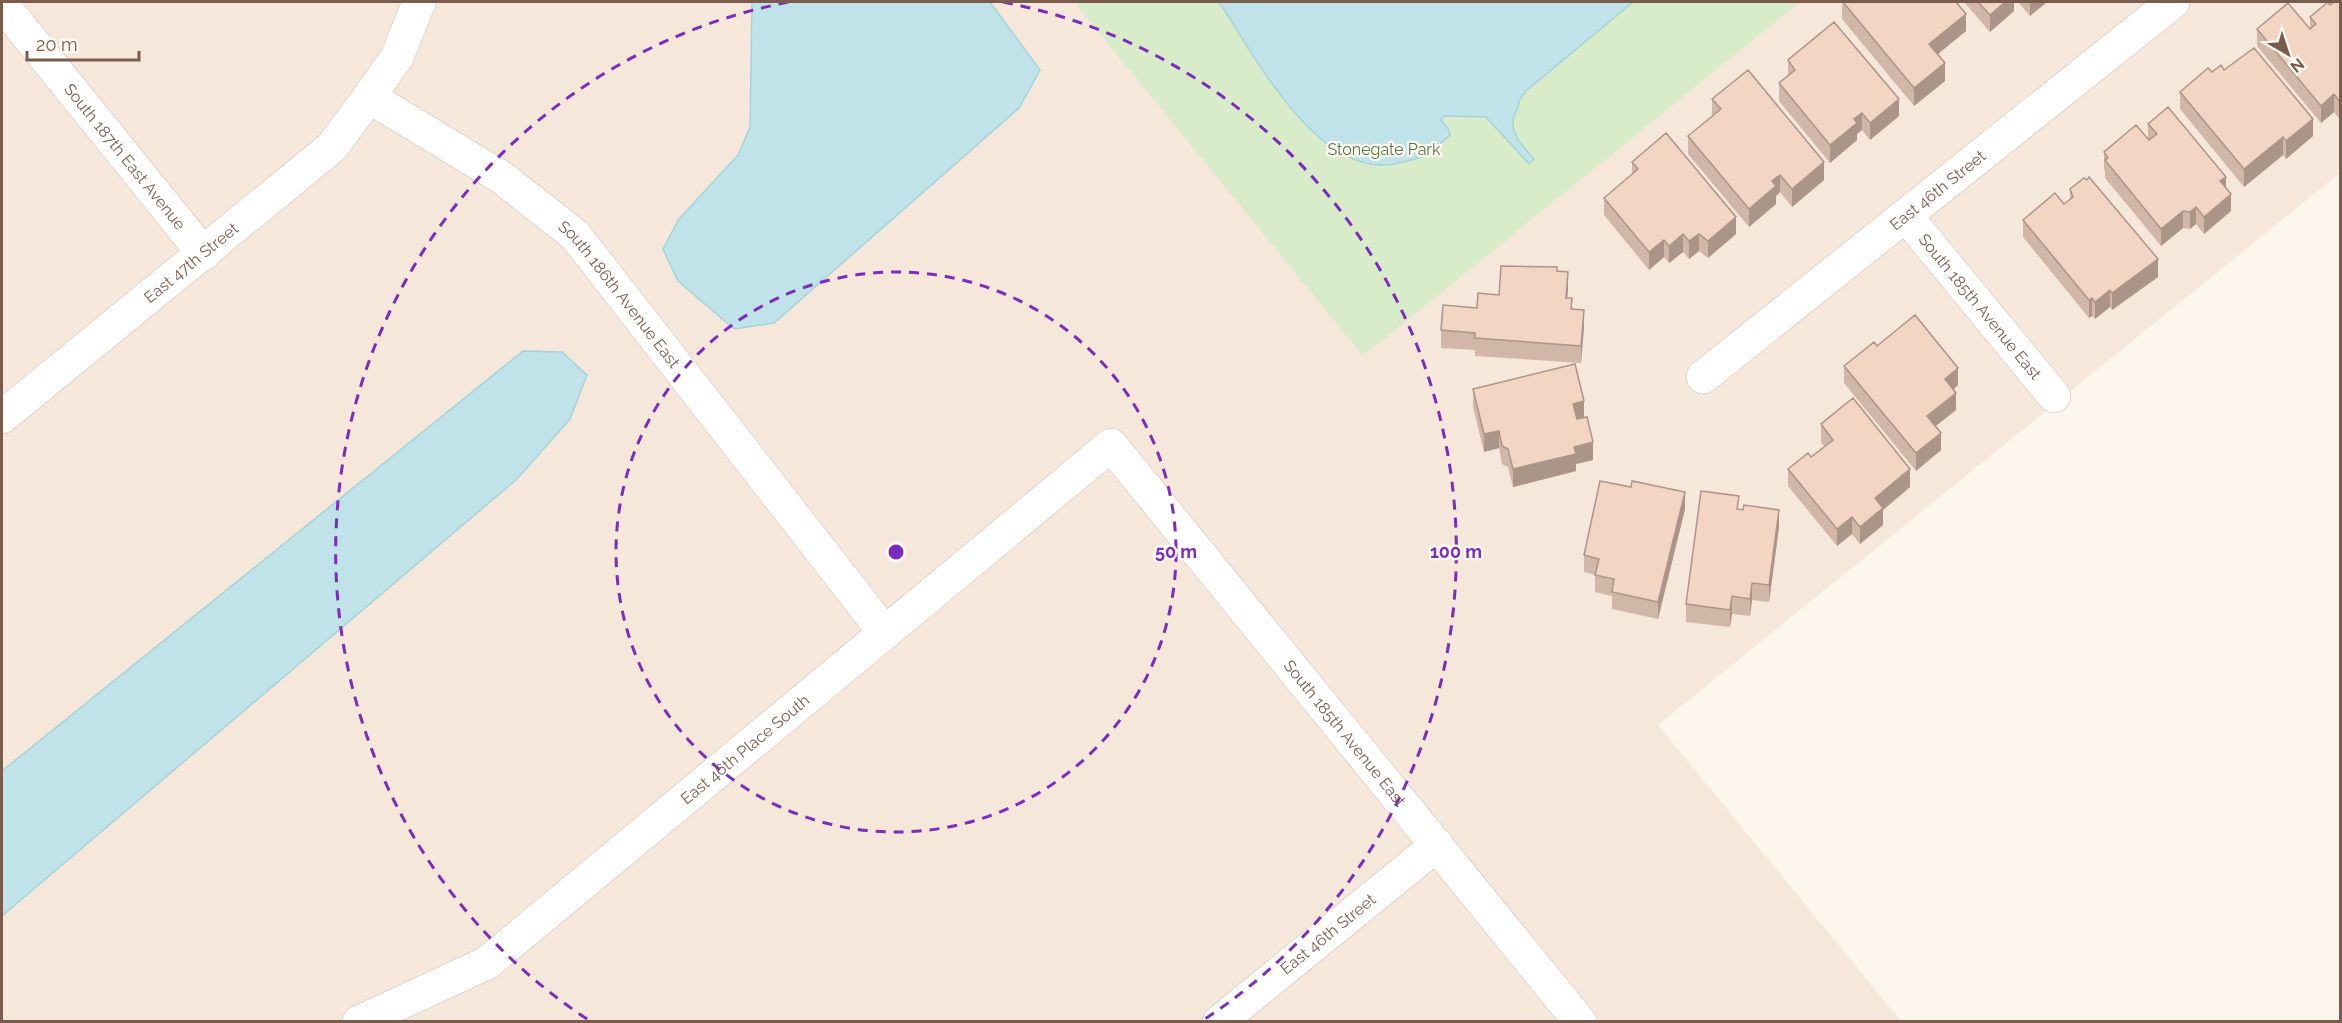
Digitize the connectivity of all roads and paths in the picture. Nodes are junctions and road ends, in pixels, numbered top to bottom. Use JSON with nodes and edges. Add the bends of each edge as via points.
{"nodes":[{"id":1,"x":419,"y":2,"type":"edge"},
{"id":2,"x":2173,"y":2,"type":"edge"},
{"id":3,"x":2,"y":4,"type":"edge"},
{"id":4,"x":369,"y":98,"type":"junction"},
{"id":5,"x":1906,"y":216,"type":"junction"},
{"id":6,"x":204,"y":254,"type":"junction"},
{"id":7,"x":1703,"y":377,"type":"dead end"},
{"id":8,"x":2054,"y":396,"type":"dead end"},
{"id":9,"x":2,"y":417,"type":"edge"},
{"id":10,"x":1111,"y":445,"type":"joint"},
{"id":11,"x":885,"y":633,"type":"junction"},
{"id":12,"x":1437,"y":845,"type":"junction"},
{"id":13,"x":359,"y":1022,"type":"edge"},
{"id":14,"x":1219,"y":1022,"type":"edge"},
{"id":15,"x":1580,"y":1022,"type":"edge"}],
"edges":[{"from":1,"to":4,"type":"street","via":[[398,57]]},
{"from":2,"to":5,"type":"street","name":"East 46th Street"},
{"from":3,"to":6,"type":"street","name":"South 187th East Avenue"},
{"from":4,"to":6,"type":"street","name":"East 47th Street","via":[[332,147]]},
{"from":4,"to":11,"type":"street","name":"South 186th Avenue East","via":[[501,177],[575,235]]},
{"from":5,"to":7,"type":"street","name":"East 46th Street"},
{"from":5,"to":8,"type":"street","name":"South 185th Avenue East"},
{"from":6,"to":9,"type":"street","name":"East 47th Street"},
{"from":10,"to":11,"type":"street","name":"East 46th Place South"},
{"from":10,"to":12,"type":"street","name":"South 185th Avenue East"},
{"from":11,"to":13,"type":"street","name":"East 46th Place South","via":[[487,963]]},
{"from":12,"to":14,"type":"street","name":"East 46th Street"},
{"from":12,"to":15,"type":"street","name":"South 185th Avenue East"}]}
